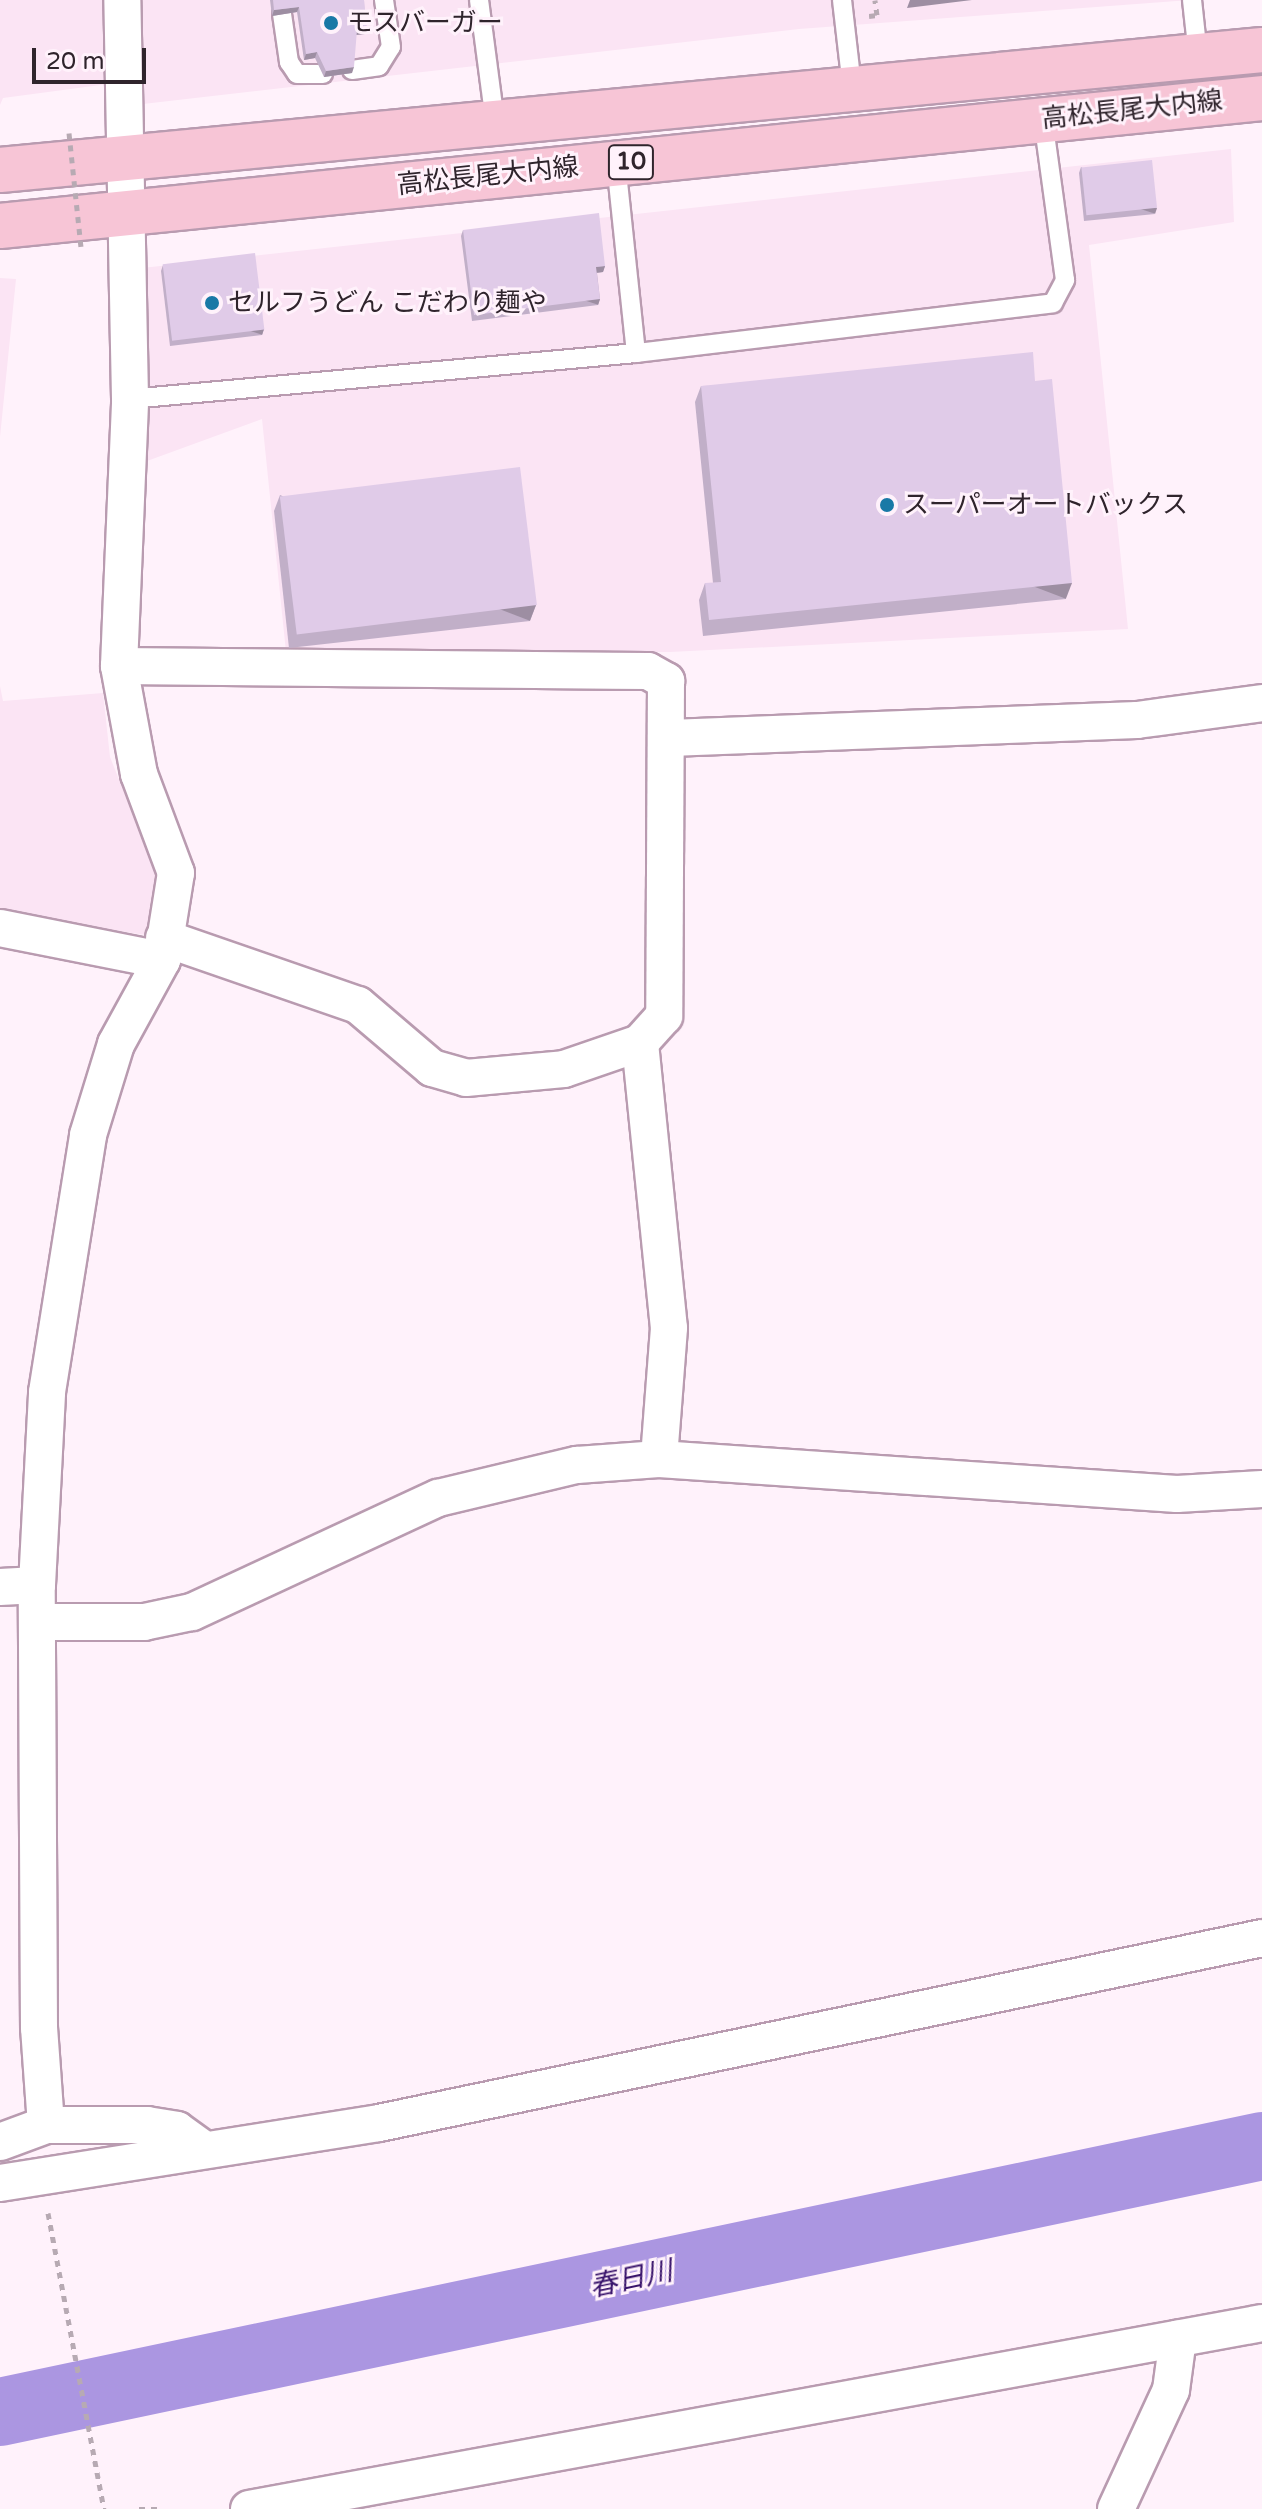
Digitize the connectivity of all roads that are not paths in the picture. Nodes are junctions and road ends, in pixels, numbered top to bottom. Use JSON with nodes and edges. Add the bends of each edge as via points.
{"nodes":[{"id":1,"x":122,"y":0,"type":"edge"},
{"id":2,"x":384,"y":0,"type":"edge"},
{"id":3,"x":479,"y":0,"type":"edge"},
{"id":4,"x":842,"y":0,"type":"edge"},
{"id":5,"x":1192,"y":0,"type":"edge"},
{"id":6,"x":282,"y":14,"type":"edge"},
{"id":7,"x":1262,"y":50,"type":"edge"},
{"id":8,"x":1198,"y":55,"type":"junction"},
{"id":9,"x":352,"y":70,"type":"edge"},
{"id":10,"x":323,"y":74,"type":"edge"},
{"id":11,"x":852,"y":86,"type":"junction"},
{"id":12,"x":1262,"y":98,"type":"edge"},
{"id":13,"x":1043,"y":120,"type":"junction"},
{"id":14,"x":495,"y":121,"type":"junction"},
{"id":15,"x":126,"y":157,"type":"junction"},
{"id":16,"x":616,"y":163,"type":"junction"},
{"id":17,"x":0,"y":170,"type":"edge"},
{"id":18,"x":127,"y":213,"type":"junction"},
{"id":19,"x":0,"y":226,"type":"edge"},
{"id":20,"x":636,"y":353,"type":"junction"},
{"id":21,"x":130,"y":399,"type":"junction"},
{"id":22,"x":119,"y":666,"type":"junction"},
{"id":23,"x":1262,"y":703,"type":"edge"},
{"id":24,"x":670,"y":738,"type":"junction"},
{"id":25,"x":0,"y":928,"type":"edge"},
{"id":26,"x":163,"y":949,"type":"junction"},
{"id":27,"x":640,"y":1043,"type":"junction"},
{"id":28,"x":659,"y":1459,"type":"junction"},
{"id":29,"x":1262,"y":1489,"type":"edge"},
{"id":30,"x":37,"y":1585,"type":"junction"},
{"id":31,"x":0,"y":1587,"type":"edge"},
{"id":32,"x":37,"y":1622,"type":"junction"},
{"id":33,"x":1262,"y":1938,"type":"edge"},
{"id":34,"x":46,"y":2125,"type":"junction"},
{"id":35,"x":0,"y":2142,"type":"edge"},
{"id":36,"x":199,"y":2146,"type":"junction"},
{"id":37,"x":0,"y":2183,"type":"edge"},
{"id":38,"x":1262,"y":2323,"type":"edge"},
{"id":39,"x":1178,"y":2338,"type":"junction"},
{"id":40,"x":249,"y":2509,"type":"edge"},
{"id":41,"x":1116,"y":2509,"type":"edge"}],
"edges":[{"from":1,"to":15,"type":"street"},
{"from":2,"to":9,"type":"lane","via":[[391,47],[379,66]]},
{"from":3,"to":14,"type":"lane"},
{"from":4,"to":11,"type":"lane"},
{"from":5,"to":8,"type":"lane"},
{"from":6,"to":10,"type":"lane","via":[[289,62],[297,74]]},
{"from":7,"to":8,"type":"main road","name":"高松長尾大内線","number":"10"},
{"from":8,"to":11,"type":"main road","name":"高松長尾大内線","number":"10"},
{"from":11,"to":14,"type":"main road","name":"高松長尾大内線","number":"10"},
{"from":12,"to":13,"type":"main road","name":"高松長尾大内線","number":"10"},
{"from":13,"to":16,"type":"main road","name":"高松長尾大内線","number":"10"},
{"from":13,"to":20,"type":"lane","via":[[1065,280],[1053,303]]},
{"from":14,"to":15,"type":"main road","name":"高松長尾大内線","number":"10"},
{"from":15,"to":17,"type":"main road","name":"高松長尾大内線","number":"10"},
{"from":15,"to":18,"type":"street"},
{"from":16,"to":18,"type":"main road","name":"高松長尾大内線","number":"10"},
{"from":16,"to":20,"type":"lane"},
{"from":18,"to":19,"type":"main road","name":"高松長尾大内線","number":"10"},
{"from":18,"to":21,"type":"street"},
{"from":20,"to":21,"type":"lane"},
{"from":21,"to":22,"type":"street"},
{"from":22,"to":24,"type":"street","via":[[648,671],[666,681]]},
{"from":22,"to":26,"type":"street","via":[[139,774],[176,873]]},
{"from":23,"to":24,"type":"street","via":[[1137,720]]},
{"from":24,"to":27,"type":"street","via":[[660,882],[664,1016]]},
{"from":25,"to":26,"type":"street"},
{"from":26,"to":27,"type":"street","via":[[358,1005],[432,1068],[466,1078],[564,1069]]},
{"from":26,"to":30,"type":"street","via":[[116,1044],[88,1135],[47,1392]]},
{"from":27,"to":28,"type":"street","via":[[669,1328]]},
{"from":28,"to":29,"type":"street","via":[[1177,1494]]},
{"from":28,"to":32,"type":"street","via":[[577,1465],[438,1498],[192,1612],[144,1622]]},
{"from":30,"to":31,"type":"street"},
{"from":30,"to":32,"type":"street"},
{"from":32,"to":34,"type":"street","via":[[39,2028]]},
{"from":33,"to":36,"type":"street","via":[[379,2123]]},
{"from":34,"to":35,"type":"street"},
{"from":34,"to":36,"type":"street","via":[[147,2125],[177,2130]]},
{"from":36,"to":37,"type":"street"},
{"from":38,"to":39,"type":"street"},
{"from":39,"to":40,"type":"street"},
{"from":39,"to":41,"type":"street","via":[[1171,2390]]}]}
